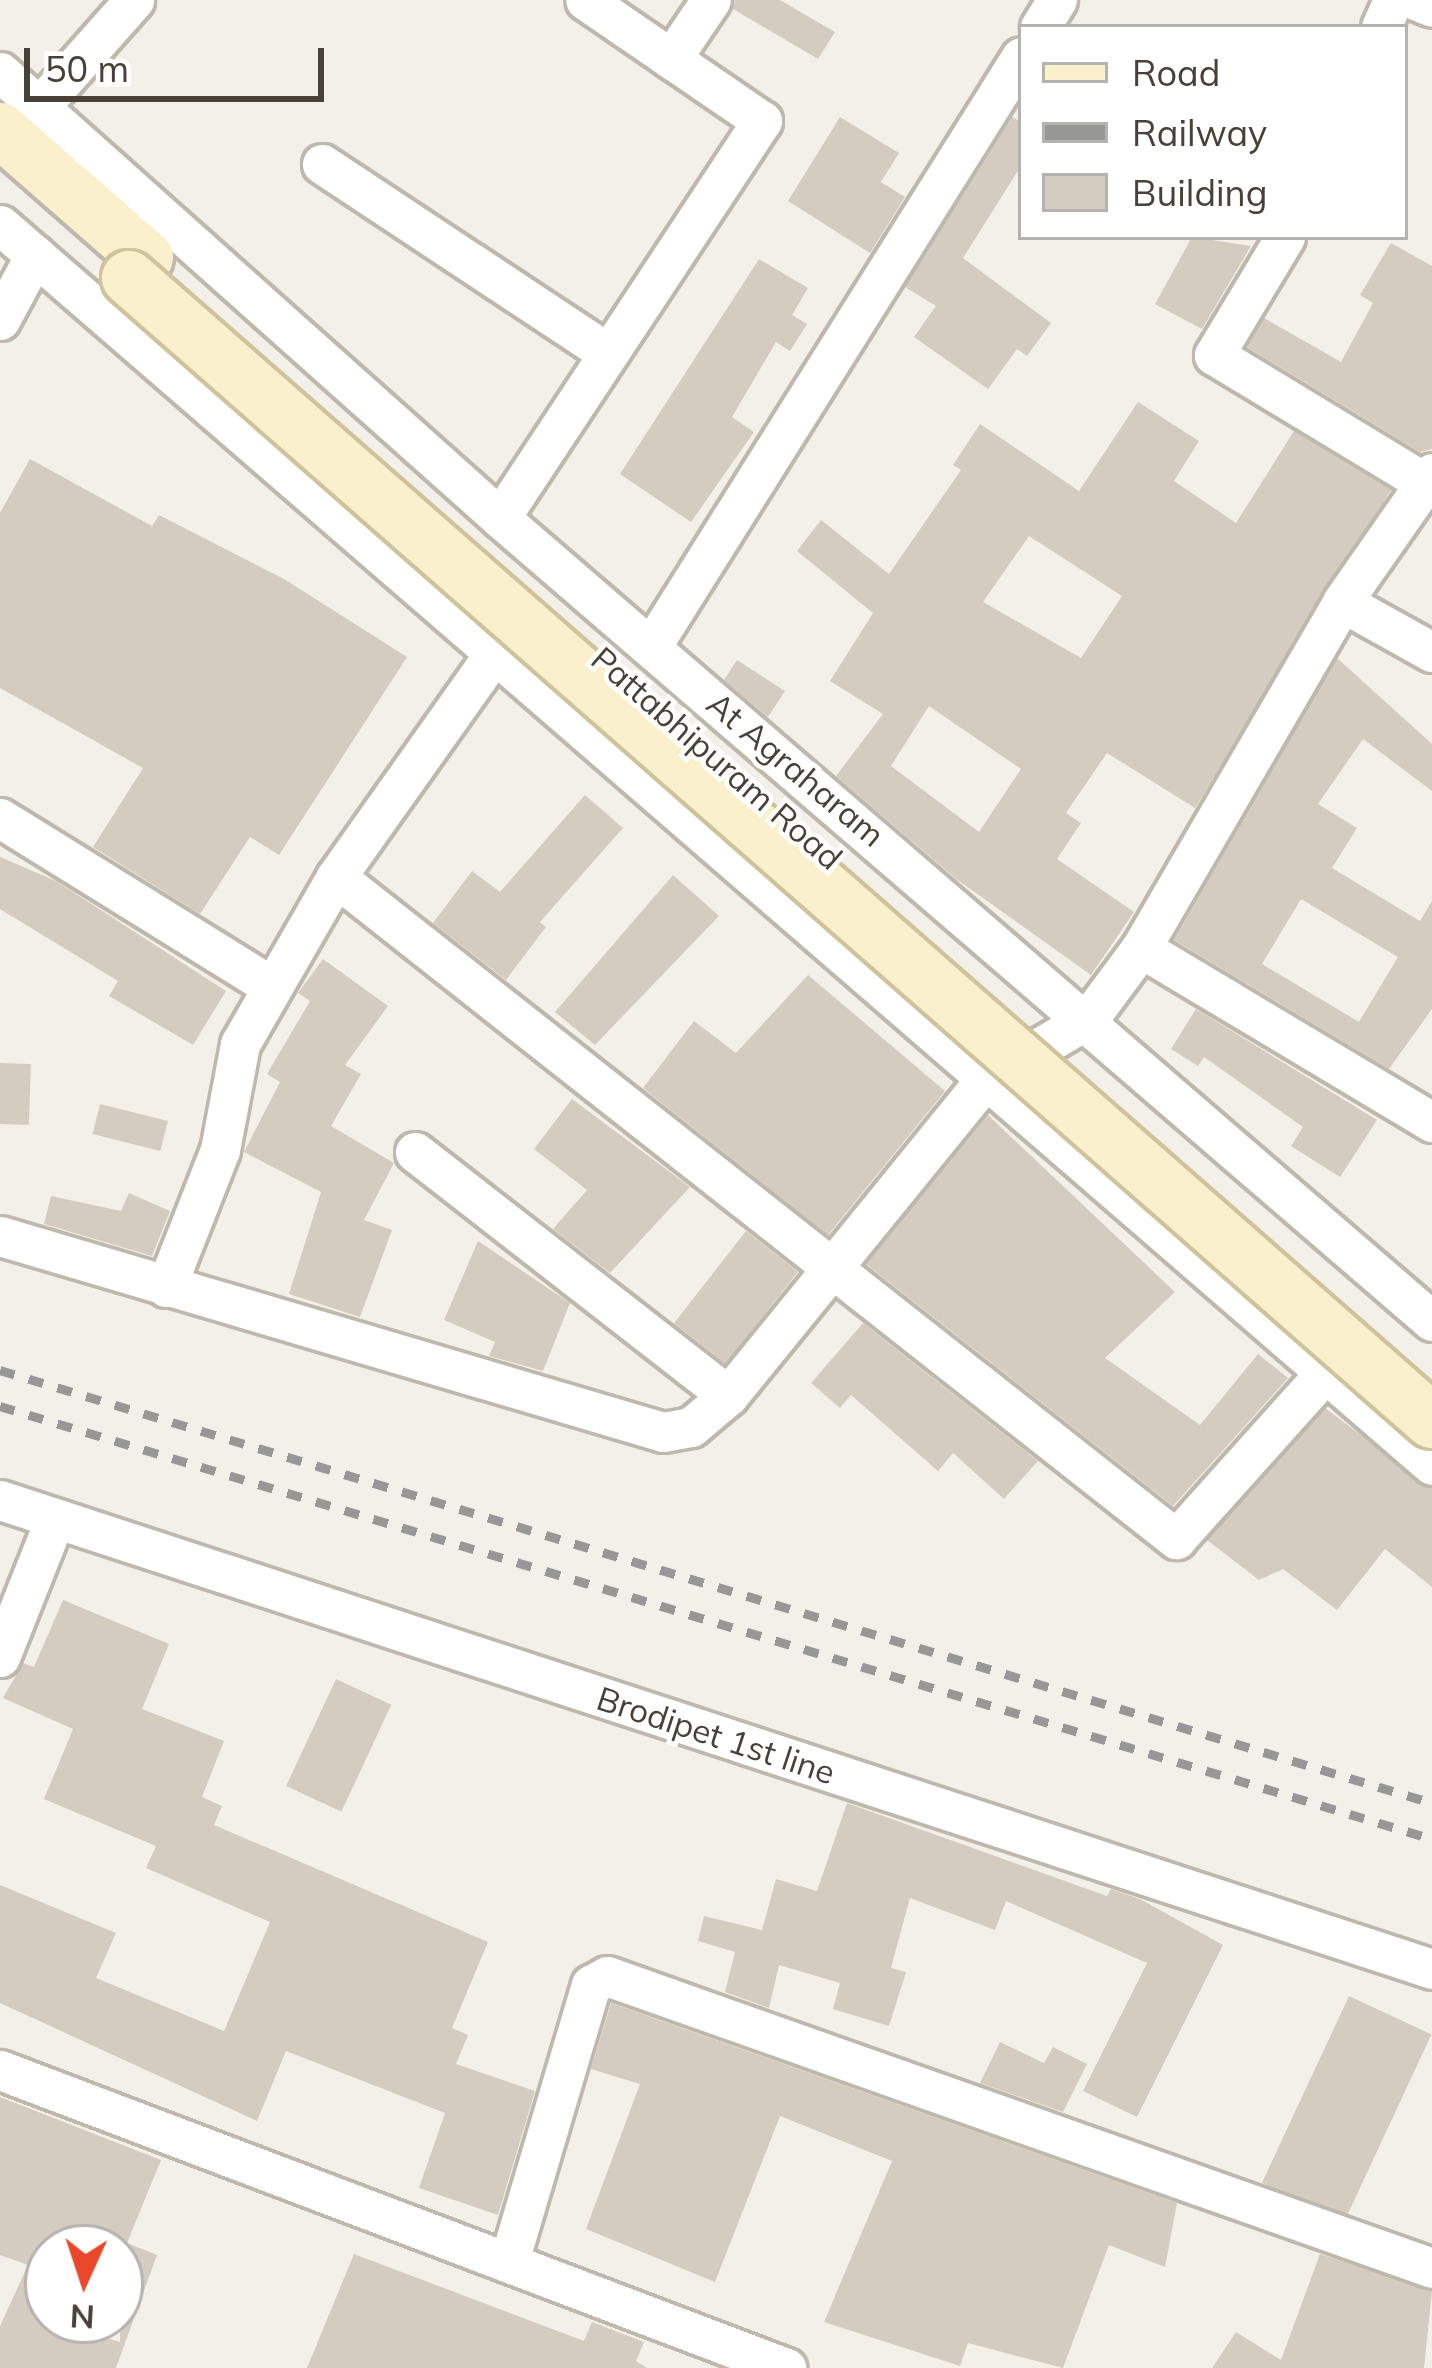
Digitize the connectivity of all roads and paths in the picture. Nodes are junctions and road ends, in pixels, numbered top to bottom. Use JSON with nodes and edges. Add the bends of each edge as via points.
{"nodes":[{"id":1,"x":134,"y":0,"type":"edge"},
{"id":2,"x":584,"y":0,"type":"edge"},
{"id":3,"x":711,"y":0,"type":"edge"},
{"id":4,"x":1415,"y":0,"type":"edge"},
{"id":5,"x":1432,"y":7,"type":"edge"},
{"id":6,"x":671,"y":59,"type":"junction"},
{"id":7,"x":1018,"y":68,"type":"edge"},
{"id":8,"x":0,"y":72,"type":"edge"},
{"id":9,"x":1010,"y":99,"type":"edge"},
{"id":10,"x":20,"y":118,"type":"edge"},
{"id":11,"x":322,"y":164,"type":"dead end"},
{"id":12,"x":0,"y":167,"type":"edge"},
{"id":13,"x":0,"y":225,"type":"edge"},
{"id":14,"x":1280,"y":240,"type":"edge"},
{"id":15,"x":35,"y":255,"type":"junction"},
{"id":16,"x":138,"y":268,"type":"junction"},
{"id":17,"x":0,"y":320,"type":"edge"},
{"id":18,"x":605,"y":351,"type":"junction"},
{"id":19,"x":1428,"y":478,"type":"edge"},
{"id":20,"x":500,"y":518,"type":"junction"},
{"id":21,"x":1342,"y":602,"type":"junction"},
{"id":22,"x":651,"y":647,"type":"junction"},
{"id":23,"x":1432,"y":652,"type":"edge"},
{"id":24,"x":492,"y":657,"type":"junction"},
{"id":25,"x":0,"y":818,"type":"edge"},
{"id":26,"x":337,"y":877,"type":"junction"},
{"id":27,"x":1142,"y":948,"type":"junction"},
{"id":28,"x":271,"y":986,"type":"junction"},
{"id":29,"x":1089,"y":1018,"type":"junction"},
{"id":30,"x":986,"y":1079,"type":"junction"},
{"id":31,"x":1432,"y":1122,"type":"edge"},
{"id":32,"x":416,"y":1152,"type":"dead end"},
{"id":33,"x":0,"y":1236,"type":"edge"},
{"id":34,"x":827,"y":1265,"type":"junction"},
{"id":35,"x":166,"y":1287,"type":"junction"},
{"id":36,"x":1432,"y":1321,"type":"edge"},
{"id":37,"x":1324,"y":1374,"type":"junction"},
{"id":38,"x":1432,"y":1388,"type":"edge"},
{"id":39,"x":728,"y":1396,"type":"junction"},
{"id":40,"x":1432,"y":1421,"type":"edge"},
{"id":41,"x":1432,"y":1465,"type":"edge"},
{"id":42,"x":0,"y":1500,"type":"edge"},
{"id":43,"x":55,"y":1519,"type":"junction"},
{"id":44,"x":0,"y":1657,"type":"edge"},
{"id":45,"x":1432,"y":1969,"type":"edge"},
{"id":46,"x":0,"y":2070,"type":"edge"},
{"id":47,"x":510,"y":2258,"type":"junction"},
{"id":48,"x":1432,"y":2267,"type":"edge"},
{"id":49,"x":785,"y":2368,"type":"edge"}],
"edges":[{"from":1,"to":10,"type":"street"},
{"from":2,"to":6,"type":"street"},
{"from":3,"to":6,"type":"street"},
{"from":4,"to":5,"type":"street"},
{"from":6,"to":18,"type":"street","via":[[761,121]]},
{"from":7,"to":9,"type":"street"},
{"from":8,"to":10,"type":"street","name":"At Agraharam"},
{"from":9,"to":22,"type":"street"},
{"from":10,"to":16,"type":"street","name":"Pattabhipuram Road"},
{"from":10,"to":20,"type":"street","name":"At Agraharam"},
{"from":11,"to":18,"type":"street"},
{"from":12,"to":16,"type":"street","name":"Pattabhipuram Road"},
{"from":13,"to":15,"type":"street"},
{"from":14,"to":19,"type":"street","via":[[1214,355]]},
{"from":15,"to":17,"type":"street"},
{"from":15,"to":24,"type":"street"},
{"from":16,"to":38,"type":"street","name":"Pattabhipuram Road"},
{"from":16,"to":40,"type":"street","name":"Pattabhipuram Road","bridge":true},
{"from":18,"to":20,"type":"street"},
{"from":19,"to":21,"type":"street"},
{"from":20,"to":22,"type":"street","name":"At Agraharam"},
{"from":21,"to":23,"type":"street"},
{"from":21,"to":27,"type":"street"},
{"from":22,"to":29,"type":"street","name":"At Agraharam"},
{"from":24,"to":26,"type":"street"},
{"from":24,"to":30,"type":"street"},
{"from":25,"to":28,"type":"street"},
{"from":26,"to":28,"type":"street"},
{"from":26,"to":34,"type":"street"},
{"from":27,"to":29,"type":"street"},
{"from":27,"to":31,"type":"street"},
{"from":28,"to":35,"type":"street","via":[[240,1044],[220,1150]]},
{"from":29,"to":30,"type":"street"},
{"from":29,"to":36,"type":"street","name":"At Agraharam"},
{"from":30,"to":34,"type":"street"},
{"from":30,"to":37,"type":"street"},
{"from":32,"to":39,"type":"street"},
{"from":33,"to":35,"type":"street"},
{"from":34,"to":37,"type":"street","via":[[1176,1540]]},
{"from":34,"to":39,"type":"street"},
{"from":35,"to":39,"type":"street","via":[[663,1432],[691,1427]]},
{"from":37,"to":41,"type":"street"},
{"from":42,"to":43,"type":"street","name":"Brodipet 1st line"},
{"from":43,"to":44,"type":"street"},
{"from":43,"to":45,"type":"street","name":"Brodipet 1st line"},
{"from":46,"to":47,"type":"street"},
{"from":47,"to":48,"type":"street","via":[[591,1985],[607,1976]]},
{"from":47,"to":49,"type":"street"}]}
